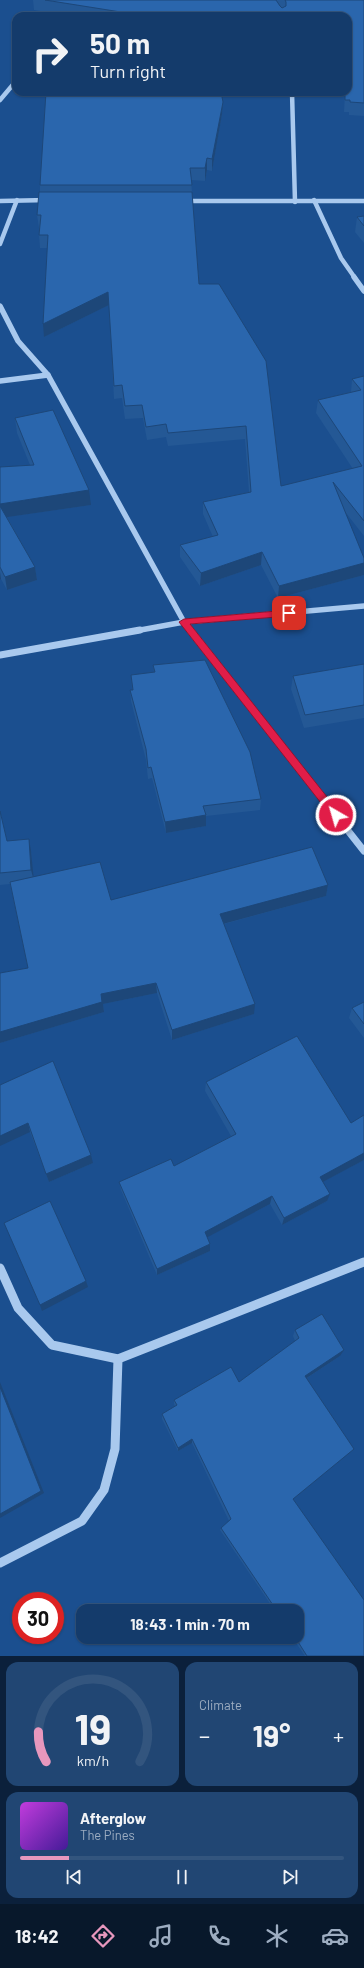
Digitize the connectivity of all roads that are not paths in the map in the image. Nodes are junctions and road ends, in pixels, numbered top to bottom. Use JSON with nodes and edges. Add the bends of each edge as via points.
{"nodes":[{"id":1,"x":12,"y":85,"type":"edge"},
{"id":2,"x":2,"y":95,"type":"edge"},
{"id":3,"x":292,"y":96,"type":"edge"},
{"id":4,"x":0,"y":100,"type":"edge"},
{"id":5,"x":17,"y":200,"type":"junction"},
{"id":6,"x":57,"y":200,"type":"edge"},
{"id":7,"x":314,"y":200,"type":"junction"},
{"id":8,"x":0,"y":201,"type":"edge"},
{"id":9,"x":176,"y":201,"type":"edge"},
{"id":10,"x":364,"y":201,"type":"edge"},
{"id":11,"x":295,"y":202,"type":"junction"},
{"id":12,"x":0,"y":244,"type":"edge"},
{"id":13,"x":364,"y":291,"type":"edge"},
{"id":14,"x":0,"y":306,"type":"edge"},
{"id":15,"x":48,"y":375,"type":"junction"},
{"id":16,"x":0,"y":381,"type":"edge"},
{"id":17,"x":364,"y":606,"type":"edge"},
{"id":18,"x":184,"y":622,"type":"junction"},
{"id":19,"x":0,"y":656,"type":"edge"},
{"id":20,"x":364,"y":851,"type":"edge"},
{"id":21,"x":364,"y":1262,"type":"edge"},
{"id":22,"x":0,"y":1268,"type":"edge"},
{"id":23,"x":118,"y":1359,"type":"junction"},
{"id":24,"x":0,"y":1563,"type":"edge"}],
"edges":[{"from":1,"to":2,"type":"street"},
{"from":2,"to":4,"type":"street"},
{"from":3,"to":11,"type":"street"},
{"from":5,"to":6,"type":"street"},
{"from":5,"to":8,"type":"street"},
{"from":5,"to":12,"type":"street"},
{"from":7,"to":10,"type":"street"},
{"from":7,"to":11,"type":"street"},
{"from":7,"to":13,"type":"street","via":[[341,258]]},
{"from":9,"to":11,"type":"street"},
{"from":14,"to":15,"type":"street","via":[[18,341]]},
{"from":15,"to":16,"type":"street"},
{"from":15,"to":18,"type":"street"},
{"from":17,"to":18,"type":"street"},
{"from":18,"to":19,"type":"street"},
{"from":18,"to":20,"type":"street"},
{"from":21,"to":23,"type":"street"},
{"from":22,"to":23,"type":"street","via":[[18,1308],[52,1345]]},
{"from":23,"to":24,"type":"street","via":[[115,1449],[104,1490],[82,1521]]}]}
